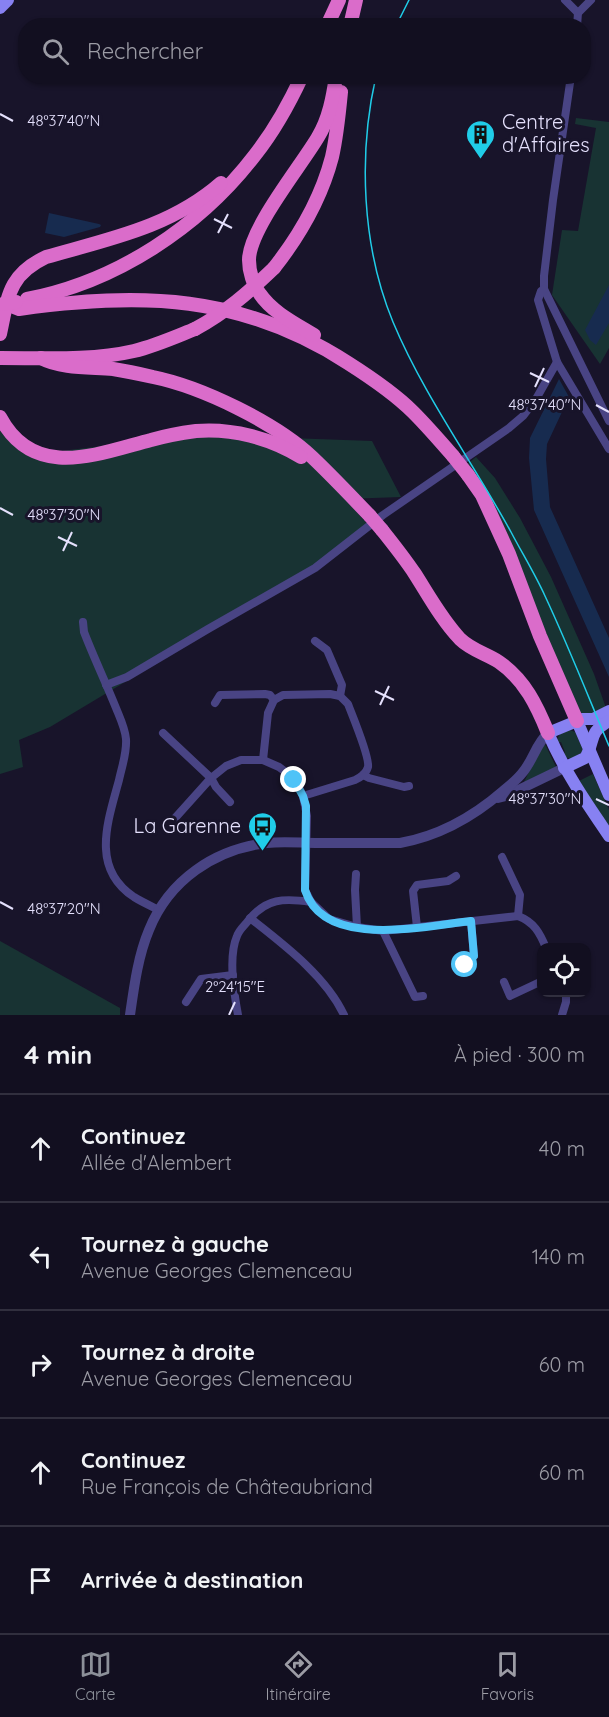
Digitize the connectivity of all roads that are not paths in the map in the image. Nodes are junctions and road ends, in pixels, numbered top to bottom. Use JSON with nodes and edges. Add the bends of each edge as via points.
{"nodes":[{"id":1,"x":8,"y":0,"type":"edge"},
{"id":2,"x":339,"y":0,"type":"edge"},
{"id":3,"x":356,"y":0,"type":"edge"},
{"id":4,"x":565,"y":0,"type":"edge"},
{"id":5,"x":591,"y":0,"type":"edge"},
{"id":6,"x":0,"y":8,"type":"edge"},
{"id":7,"x":578,"y":13,"type":"junction"},
{"id":8,"x":331,"y":18,"type":"edge"},
{"id":9,"x":352,"y":18,"type":"edge"},
{"id":10,"x":578,"y":18,"type":"edge"},
{"id":11,"x":298,"y":84,"type":"edge"},
{"id":12,"x":334,"y":84,"type":"edge"},
{"id":13,"x":342,"y":84,"type":"edge"},
{"id":14,"x":570,"y":84,"type":"edge"},
{"id":15,"x":255,"y":156,"type":"junction"},
{"id":16,"x":544,"y":289,"type":"junction"},
{"id":17,"x":8,"y":304,"type":"edge"},
{"id":18,"x":0,"y":334,"type":"edge"},
{"id":19,"x":335,"y":355,"type":"junction"},
{"id":20,"x":2,"y":358,"type":"edge"},
{"id":21,"x":41,"y":358,"type":"junction"},
{"id":22,"x":557,"y":362,"type":"junction"},
{"id":23,"x":0,"y":417,"type":"edge"},
{"id":24,"x":609,"y":422,"type":"edge"},
{"id":25,"x":609,"y":449,"type":"edge"},
{"id":26,"x":321,"y":468,"type":"junction"},
{"id":27,"x":83,"y":622,"type":"dead end"},
{"id":28,"x":315,"y":641,"type":"dead end"},
{"id":29,"x":106,"y":685,"type":"junction"},
{"id":30,"x":340,"y":696,"type":"junction"},
{"id":31,"x":274,"y":700,"type":"junction"},
{"id":32,"x":214,"y":703,"type":"dead end"},
{"id":33,"x":609,"y":711,"type":"edge"},
{"id":34,"x":577,"y":721,"type":"junction"},
{"id":35,"x":609,"y":721,"type":"edge"},
{"id":36,"x":163,"y":733,"type":"dead end"},
{"id":37,"x":548,"y":733,"type":"junction"},
{"id":38,"x":589,"y":750,"type":"junction"},
{"id":39,"x":263,"y":760,"type":"junction"},
{"id":40,"x":564,"y":768,"type":"junction"},
{"id":41,"x":363,"y":775,"type":"junction"},
{"id":42,"x":210,"y":778,"type":"junction"},
{"id":43,"x":409,"y":786,"type":"dead end"},
{"id":44,"x":609,"y":795,"type":"edge"},
{"id":45,"x":303,"y":796,"type":"junction"},
{"id":46,"x":495,"y":799,"type":"junction"},
{"id":47,"x":230,"y":802,"type":"dead end"},
{"id":48,"x":167,"y":826,"type":"dead end"},
{"id":49,"x":609,"y":836,"type":"edge"},
{"id":50,"x":305,"y":843,"type":"junction"},
{"id":51,"x":502,"y":857,"type":"dead end"},
{"id":52,"x":356,"y":874,"type":"dead end"},
{"id":53,"x":456,"y":876,"type":"dead end"},
{"id":54,"x":305,"y":887,"type":"junction"},
{"id":55,"x":291,"y":899,"type":"junction"},
{"id":56,"x":311,"y":902,"type":"junction"},
{"id":57,"x":159,"y":910,"type":"junction"},
{"id":58,"x":518,"y":916,"type":"junction"},
{"id":59,"x":250,"y":918,"type":"junction"},
{"id":60,"x":471,"y":921,"type":"junction"},
{"id":61,"x":357,"y":927,"type":"junction"},
{"id":62,"x":417,"y":927,"type":"junction"},
{"id":63,"x":383,"y":931,"type":"junction"},
{"id":64,"x":544,"y":943,"type":"edge"},
{"id":65,"x":465,"y":965,"type":"dead end"},
{"id":66,"x":233,"y":975,"type":"junction"},
{"id":67,"x":504,"y":982,"type":"dead end"},
{"id":68,"x":537,"y":983,"type":"edge"},
{"id":69,"x":423,"y":996,"type":"dead end"},
{"id":70,"x":566,"y":997,"type":"edge"},
{"id":71,"x":186,"y":1002,"type":"dead end"},
{"id":72,"x":130,"y":1015,"type":"edge"},
{"id":73,"x":238,"y":1015,"type":"edge"},
{"id":74,"x":344,"y":1015,"type":"edge"},
{"id":75,"x":562,"y":1015,"type":"edge"}],
"edges":[{"from":1,"to":6,"type":"main road"},
{"from":2,"to":8,"type":"highway"},
{"from":3,"to":9,"type":"highway"},
{"from":4,"to":7,"type":"street"},
{"from":5,"to":7,"type":"street"},
{"from":7,"to":10,"type":"street"},
{"from":11,"to":15,"type":"highway"},
{"from":12,"to":19,"type":"highway","via":[[319,135],[254,238],[249,258],[250,274],[259,294],[270,306],[327,343]]},
{"from":13,"to":21,"type":"highway","bridge":true,"via":[[332,157],[310,214],[274,268],[251,290],[195,329],[153,345],[116,354]]},
{"from":14,"to":16,"type":"street"},
{"from":15,"to":17,"type":"highway","via":[[220,196],[165,241],[84,283]]},
{"from":15,"to":18,"type":"highway","via":[[171,217],[35,262],[12,285]]},
{"from":16,"to":22,"type":"street","via":[[538,300]]},
{"from":16,"to":24,"type":"street"},
{"from":17,"to":19,"type":"highway","via":[[19,309],[116,300],[201,304],[275,325]]},
{"from":19,"to":34,"type":"highway","bridge":true,"via":[[412,411],[482,495]]},
{"from":20,"to":21,"type":"highway"},
{"from":21,"to":26,"type":"highway","via":[[51,364],[116,370],[184,386],[269,426]]},
{"from":22,"to":25,"type":"street"},
{"from":22,"to":29,"type":"street","via":[[536,399],[509,428],[383,515],[315,568],[127,677]]},
{"from":23,"to":26,"type":"highway","via":[[21,444],[56,458],[81,458],[155,439],[215,431],[273,442]]},
{"from":26,"to":37,"type":"highway","bridge":true,"via":[[382,530],[462,640],[499,662],[528,692]]},
{"from":27,"to":29,"type":"street"},
{"from":28,"to":30,"type":"street","via":[[327,650],[342,685]]},
{"from":29,"to":57,"type":"street","via":[[125,733],[126,752],[105,851],[122,886],[133,897]]},
{"from":30,"to":31,"type":"street","via":[[283,695]]},
{"from":30,"to":41,"type":"street","via":[[348,704],[368,761]]},
{"from":31,"to":32,"type":"street","via":[[265,694],[220,695]]},
{"from":31,"to":39,"type":"street","via":[[268,713]]},
{"from":33,"to":34,"type":"main road"},
{"from":34,"to":37,"type":"main road"},
{"from":34,"to":38,"type":"main road"},
{"from":35,"to":38,"type":"main road","via":[[594,733]]},
{"from":36,"to":42,"type":"street"},
{"from":37,"to":40,"type":"main road"},
{"from":37,"to":46,"type":"street","via":[[525,770]]},
{"from":38,"to":40,"type":"main road","via":[[585,758]]},
{"from":38,"to":44,"type":"main road"},
{"from":39,"to":42,"type":"street","via":[[233,762]]},
{"from":39,"to":45,"type":"street","via":[[287,773]]},
{"from":40,"to":46,"type":"street"},
{"from":40,"to":49,"type":"main road"},
{"from":41,"to":43,"type":"street"},
{"from":41,"to":45,"type":"street"},
{"from":42,"to":47,"type":"street"},
{"from":42,"to":48,"type":"street"},
{"from":45,"to":50,"type":"street","via":[[307,816]]},
{"from":46,"to":50,"type":"street","via":[[453,825],[415,840]]},
{"from":50,"to":54,"type":"street"},
{"from":50,"to":57,"type":"street","via":[[254,845],[222,854],[185,879]]},
{"from":51,"to":58,"type":"street","via":[[520,896]]},
{"from":52,"to":61,"type":"street"},
{"from":53,"to":62,"type":"street","via":[[415,887]]},
{"from":54,"to":55,"type":"street"},
{"from":54,"to":56,"type":"street"},
{"from":55,"to":56,"type":"street"},
{"from":55,"to":59,"type":"street","via":[[268,903]]},
{"from":56,"to":61,"type":"street","via":[[329,919]]},
{"from":57,"to":72,"type":"street","via":[[143,948]]},
{"from":58,"to":60,"type":"street"},
{"from":58,"to":64,"type":"street","via":[[536,928]]},
{"from":59,"to":66,"type":"street","via":[[236,938]]},
{"from":59,"to":74,"type":"street","via":[[307,967]]},
{"from":60,"to":62,"type":"street"},
{"from":60,"to":65,"type":"street","via":[[474,956]]},
{"from":61,"to":63,"type":"street"},
{"from":62,"to":63,"type":"street"},
{"from":63,"to":69,"type":"street","via":[[415,997]]},
{"from":66,"to":71,"type":"street","via":[[201,979]]},
{"from":66,"to":73,"type":"street"},
{"from":67,"to":68,"type":"street","via":[[510,996]]},
{"from":70,"to":75,"type":"street"}]}
